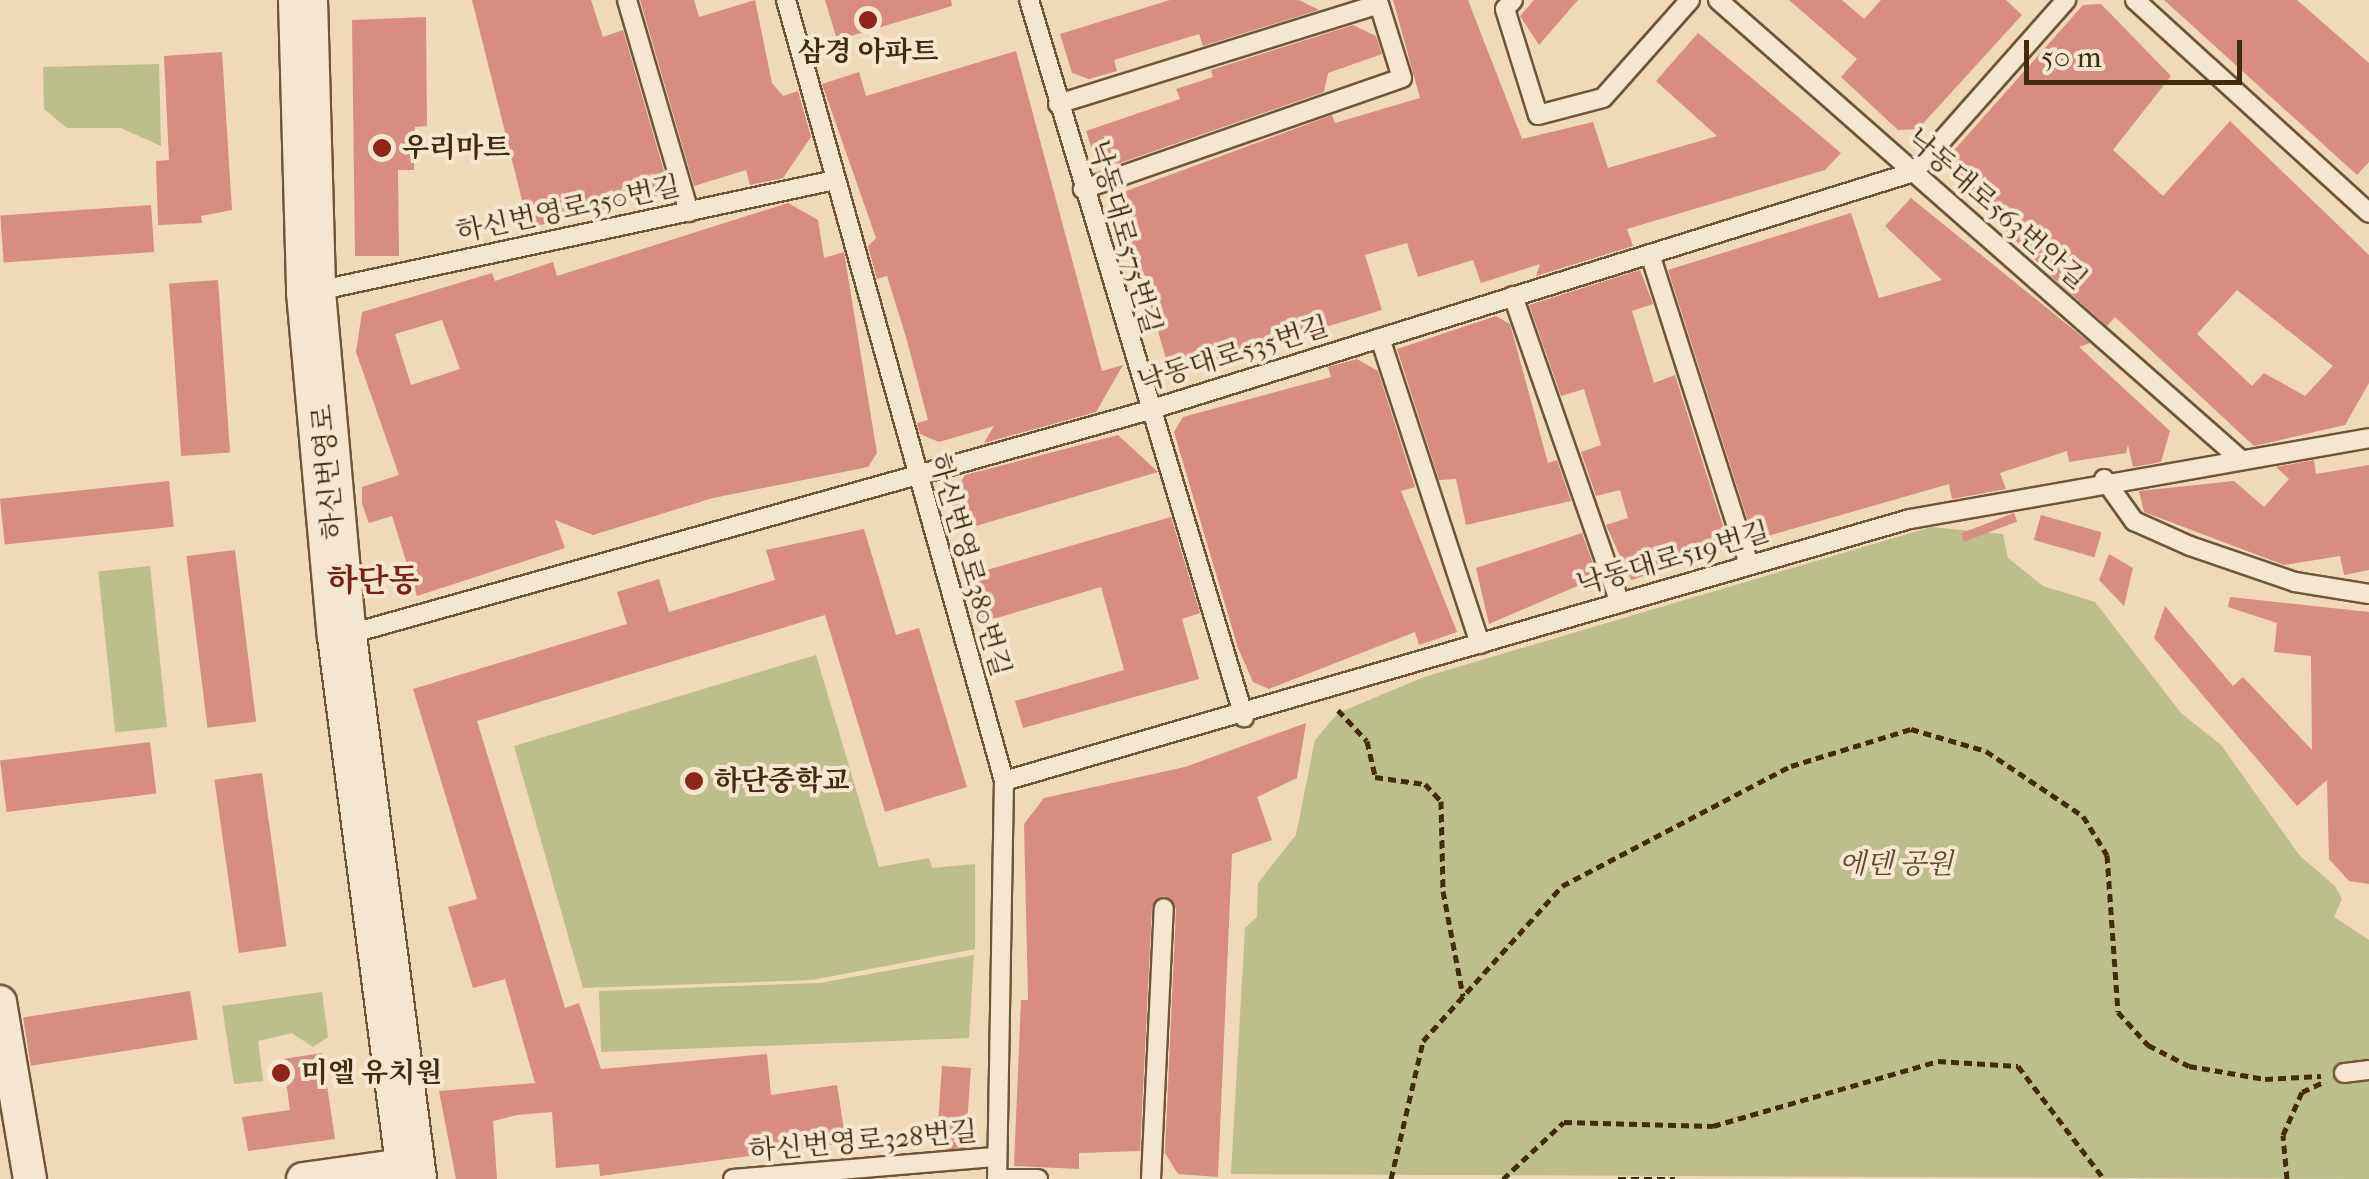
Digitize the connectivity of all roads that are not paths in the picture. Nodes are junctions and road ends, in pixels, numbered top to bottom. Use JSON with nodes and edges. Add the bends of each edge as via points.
{"nodes":[{"id":1,"x":303,"y":0,"type":"edge"},
{"id":2,"x":627,"y":0,"type":"edge"},
{"id":3,"x":786,"y":0,"type":"edge"},
{"id":4,"x":1028,"y":0,"type":"edge"},
{"id":5,"x":1513,"y":0,"type":"edge"},
{"id":6,"x":1690,"y":0,"type":"edge"},
{"id":7,"x":1718,"y":0,"type":"edge"},
{"id":8,"x":2066,"y":0,"type":"edge"},
{"id":9,"x":2135,"y":0,"type":"edge"},
{"id":10,"x":1058,"y":104,"type":"junction"},
{"id":11,"x":1914,"y":172,"type":"junction"},
{"id":12,"x":835,"y":180,"type":"junction"},
{"id":13,"x":1082,"y":189,"type":"junction"},
{"id":14,"x":689,"y":212,"type":"junction"},
{"id":15,"x":2369,"y":212,"type":"edge"},
{"id":16,"x":1650,"y":254,"type":"junction"},
{"id":17,"x":311,"y":292,"type":"junction"},
{"id":18,"x":1513,"y":296,"type":"junction"},
{"id":19,"x":1380,"y":338,"type":"junction"},
{"id":20,"x":1146,"y":411,"type":"junction"},
{"id":21,"x":2369,"y":438,"type":"edge"},
{"id":22,"x":2240,"y":459,"type":"junction"},
{"id":23,"x":914,"y":471,"type":"junction"},
{"id":24,"x":2104,"y":479,"type":"junction"},
{"id":25,"x":1749,"y":564,"type":"junction"},
{"id":26,"x":2369,"y":594,"type":"edge"},
{"id":27,"x":1620,"y":603,"type":"junction"},
{"id":28,"x":342,"y":636,"type":"junction"},
{"id":29,"x":1480,"y":644,"type":"junction"},
{"id":30,"x":1244,"y":718,"type":"junction"},
{"id":31,"x":1004,"y":781,"type":"junction"},
{"id":32,"x":1164,"y":908,"type":"dead end"},
{"id":33,"x":0,"y":1002,"type":"edge"},
{"id":34,"x":2369,"y":1070,"type":"edge"},
{"id":35,"x":2344,"y":1073,"type":"road end"},
{"id":36,"x":997,"y":1157,"type":"junction"},
{"id":37,"x":411,"y":1171,"type":"edge"},
{"id":38,"x":30,"y":1179,"type":"edge"},
{"id":39,"x":303,"y":1179,"type":"edge"},
{"id":40,"x":733,"y":1179,"type":"edge"},
{"id":41,"x":997,"y":1179,"type":"edge"},
{"id":42,"x":1038,"y":1179,"type":"edge"},
{"id":43,"x":1151,"y":1179,"type":"edge"}],
"edges":[{"from":1,"to":17,"type":"street","name":"하신번영로"},
{"from":2,"to":14,"type":"lane"},
{"from":3,"to":12,"type":"lane","name":"하신번영로380번길"},
{"from":4,"to":10,"type":"lane","name":"낙동대로575번길"},
{"from":5,"to":6,"type":"lane","via":[[1505,9],[1538,115],[1603,98]]},
{"from":7,"to":11,"type":"lane","name":"낙동대로563번안길"},
{"from":8,"to":11,"type":"lane"},
{"from":9,"to":15,"type":"lane"},
{"from":10,"to":13,"type":"lane","name":"낙동대로575번길"},
{"from":10,"to":13,"type":"lane","via":[[1380,4],[1402,78]]},
{"from":11,"to":16,"type":"lane","name":"낙동대로535번길"},
{"from":11,"to":22,"type":"lane","name":"낙동대로563번안길"},
{"from":12,"to":14,"type":"lane","name":"하신번영로350번길"},
{"from":12,"to":23,"type":"lane","name":"하신번영로380번길"},
{"from":13,"to":20,"type":"lane","name":"낙동대로575번길"},
{"from":14,"to":17,"type":"lane","name":"하신번영로350번길"},
{"from":16,"to":18,"type":"lane","name":"낙동대로535번길"},
{"from":16,"to":25,"type":"lane"},
{"from":17,"to":28,"type":"street","name":"하신번영로"},
{"from":18,"to":19,"type":"lane","name":"낙동대로535번길"},
{"from":18,"to":27,"type":"lane"},
{"from":19,"to":20,"type":"lane","name":"낙동대로535번길"},
{"from":19,"to":29,"type":"lane"},
{"from":20,"to":23,"type":"lane","name":"낙동대로535번길"},
{"from":20,"to":30,"type":"lane","name":"낙동대로575번길"},
{"from":21,"to":22,"type":"lane","name":"낙동대로519번길"},
{"from":22,"to":24,"type":"lane","name":"낙동대로519번길"},
{"from":23,"to":28,"type":"lane","name":"낙동대로535번길"},
{"from":23,"to":31,"type":"lane","name":"하신번영로380번길"},
{"from":24,"to":25,"type":"lane","name":"낙동대로519번길"},
{"from":24,"to":26,"type":"lane","via":[[2134,521],[2190,546],[2295,582]]},
{"from":25,"to":27,"type":"lane","name":"낙동대로519번길"},
{"from":27,"to":29,"type":"lane","name":"낙동대로519번길"},
{"from":28,"to":37,"type":"street","name":"하신번영로"},
{"from":29,"to":30,"type":"lane","name":"낙동대로519번길"},
{"from":30,"to":31,"type":"lane","name":"낙동대로519번길"},
{"from":31,"to":36,"type":"lane","name":"하신번영로380번길"},
{"from":32,"to":43,"type":"lane"},
{"from":33,"to":38,"type":"street"},
{"from":34,"to":35,"type":"lane"},
{"from":36,"to":40,"type":"lane","name":"하신번영로328번길"},
{"from":36,"to":41,"type":"lane","name":"하신번영로380번길"},
{"from":37,"to":39,"type":"street"},
{"from":41,"to":42,"type":"lane","name":"하신번영로328번길"}]}
